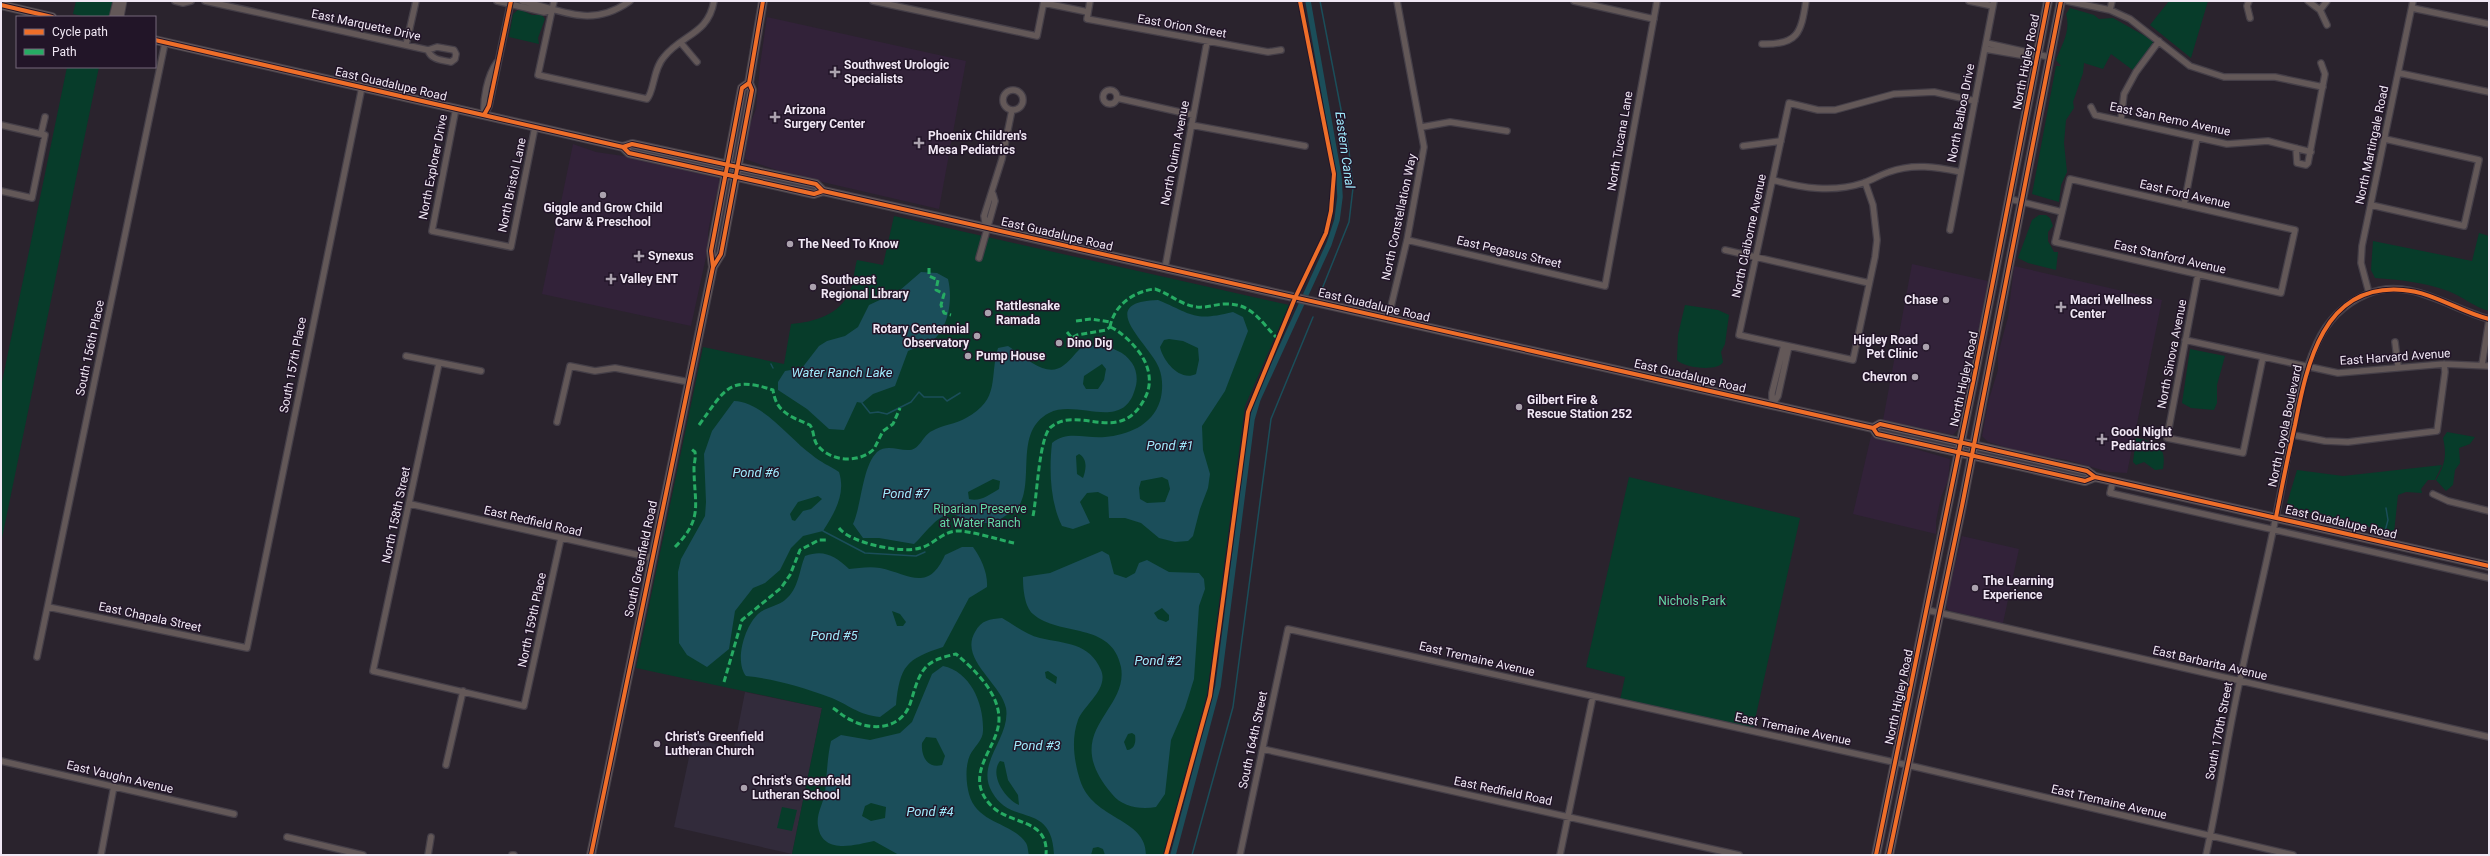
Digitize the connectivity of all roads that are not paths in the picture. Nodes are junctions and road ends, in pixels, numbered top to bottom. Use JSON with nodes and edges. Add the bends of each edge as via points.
{"nodes":[{"id":1,"x":117,"y":1,"type":"edge"},
{"id":2,"x":123,"y":1,"type":"edge"},
{"id":3,"x":175,"y":1,"type":"edge"},
{"id":4,"x":191,"y":1,"type":"edge"},
{"id":5,"x":205,"y":1,"type":"edge"},
{"id":6,"x":416,"y":1,"type":"edge"},
{"id":7,"x":497,"y":1,"type":"edge"},
{"id":8,"x":522,"y":1,"type":"edge"},
{"id":9,"x":554,"y":1,"type":"edge"},
{"id":10,"x":630,"y":1,"type":"edge"},
{"id":11,"x":714,"y":1,"type":"edge"},
{"id":12,"x":763,"y":1,"type":"edge"},
{"id":13,"x":873,"y":1,"type":"edge"},
{"id":14,"x":1090,"y":1,"type":"edge"},
{"id":15,"x":1397,"y":1,"type":"edge"},
{"id":16,"x":1574,"y":1,"type":"edge"},
{"id":17,"x":1657,"y":1,"type":"edge"},
{"id":18,"x":1806,"y":1,"type":"edge"},
{"id":19,"x":1969,"y":1,"type":"edge"},
{"id":20,"x":2048,"y":1,"type":"edge"},
{"id":21,"x":2060,"y":1,"type":"edge"},
{"id":22,"x":2067,"y":1,"type":"edge"},
{"id":23,"x":2112,"y":1,"type":"edge"},
{"id":24,"x":2248,"y":1,"type":"edge"},
{"id":25,"x":2308,"y":1,"type":"edge"},
{"id":26,"x":2327,"y":1,"type":"edge"},
{"id":27,"x":2413,"y":1,"type":"edge"},
{"id":28,"x":1044,"y":2,"type":"edge"},
{"id":29,"x":511,"y":3,"type":"edge"},
{"id":30,"x":232,"y":4,"type":"edge"},
{"id":31,"x":1994,"y":4,"type":"edge"},
{"id":32,"x":1,"y":6,"type":"edge"},
{"id":33,"x":2412,"y":8,"type":"junction"},
{"id":34,"x":552,"y":10,"type":"junction"},
{"id":35,"x":2110,"y":10,"type":"junction"},
{"id":36,"x":2320,"y":10,"type":"junction"},
{"id":37,"x":1088,"y":12,"type":"junction"},
{"id":38,"x":47,"y":16,"type":"edge"},
{"id":39,"x":113,"y":16,"type":"edge"},
{"id":40,"x":120,"y":16,"type":"edge"},
{"id":41,"x":2250,"y":18,"type":"dead end"},
{"id":42,"x":1654,"y":19,"type":"junction"},
{"id":43,"x":2489,"y":24,"type":"edge"},
{"id":44,"x":2327,"y":25,"type":"dead end"},
{"id":45,"x":156,"y":40,"type":"edge"},
{"id":46,"x":2159,"y":41,"type":"junction"},
{"id":47,"x":1207,"y":42,"type":"junction"},
{"id":48,"x":165,"y":43,"type":"junction"},
{"id":49,"x":681,"y":43,"type":"junction"},
{"id":50,"x":1762,"y":44,"type":"dead end"},
{"id":51,"x":406,"y":46,"type":"junction"},
{"id":52,"x":1986,"y":46,"type":"junction"},
{"id":53,"x":428,"y":50,"type":"dead end"},
{"id":54,"x":1281,"y":50,"type":"dead end"},
{"id":55,"x":2038,"y":55,"type":"junction"},
{"id":56,"x":2050,"y":57,"type":"junction"},
{"id":57,"x":697,"y":62,"type":"dead end"},
{"id":58,"x":2321,"y":63,"type":"dead end"},
{"id":59,"x":2399,"y":73,"type":"junction"},
{"id":60,"x":749,"y":83,"type":"junction"},
{"id":61,"x":362,"y":87,"type":"junction"},
{"id":62,"x":2323,"y":87,"type":"junction"},
{"id":63,"x":2489,"y":92,"type":"edge"},
{"id":64,"x":1118,"y":98,"type":"dead end"},
{"id":65,"x":1975,"y":101,"type":"junction"},
{"id":66,"x":2091,"y":107,"type":"dead end"},
{"id":67,"x":456,"y":108,"type":"junction"},
{"id":68,"x":1012,"y":110,"type":"dead end"},
{"id":69,"x":484,"y":115,"type":"junction"},
{"id":70,"x":1193,"y":115,"type":"junction"},
{"id":71,"x":45,"y":117,"type":"dead end"},
{"id":72,"x":2121,"y":120,"type":"junction"},
{"id":73,"x":1,"y":125,"type":"edge"},
{"id":74,"x":1191,"y":125,"type":"junction"},
{"id":75,"x":536,"y":127,"type":"junction"},
{"id":76,"x":1422,"y":127,"type":"junction"},
{"id":77,"x":1507,"y":131,"type":"dead end"},
{"id":78,"x":43,"y":134,"type":"junction"},
{"id":79,"x":2197,"y":138,"type":"junction"},
{"id":80,"x":2386,"y":138,"type":"junction"},
{"id":81,"x":1781,"y":141,"type":"junction"},
{"id":82,"x":1305,"y":146,"type":"dead end"},
{"id":83,"x":1743,"y":146,"type":"dead end"},
{"id":84,"x":2296,"y":148,"type":"junction"},
{"id":85,"x":2310,"y":152,"type":"junction"},
{"id":86,"x":728,"y":170,"type":"junction"},
{"id":87,"x":738,"y":172,"type":"junction"},
{"id":88,"x":1961,"y":172,"type":"junction"},
{"id":89,"x":1773,"y":180,"type":"junction"},
{"id":90,"x":1866,"y":182,"type":"junction"},
{"id":91,"x":1,"y":192,"type":"edge"},
{"id":92,"x":2010,"y":200,"type":"junction"},
{"id":93,"x":2022,"y":202,"type":"junction"},
{"id":94,"x":2184,"y":205,"type":"junction"},
{"id":95,"x":2371,"y":205,"type":"junction"},
{"id":96,"x":2062,"y":212,"type":"junction"},
{"id":97,"x":986,"y":228,"type":"junction"},
{"id":98,"x":1950,"y":230,"type":"dead end"},
{"id":99,"x":1407,"y":240,"type":"junction"},
{"id":100,"x":511,"y":247,"type":"joint"},
{"id":101,"x":1725,"y":250,"type":"dead end"},
{"id":102,"x":979,"y":258,"type":"dead end"},
{"id":103,"x":1756,"y":258,"type":"junction"},
{"id":104,"x":713,"y":267,"type":"junction"},
{"id":105,"x":1165,"y":268,"type":"junction"},
{"id":106,"x":2198,"y":274,"type":"junction"},
{"id":107,"x":1869,"y":284,"type":"junction"},
{"id":108,"x":1605,"y":286,"type":"joint"},
{"id":109,"x":1993,"y":288,"type":"junction"},
{"id":110,"x":2005,"y":290,"type":"junction"},
{"id":111,"x":2281,"y":293,"type":"joint"},
{"id":112,"x":2369,"y":293,"type":"junction"},
{"id":113,"x":1388,"y":319,"type":"junction"},
{"id":114,"x":2489,"y":319,"type":"edge"},
{"id":115,"x":2185,"y":340,"type":"junction"},
{"id":116,"x":2395,"y":342,"type":"dead end"},
{"id":117,"x":1786,"y":345,"type":"junction"},
{"id":118,"x":406,"y":356,"type":"dead end"},
{"id":119,"x":2263,"y":357,"type":"junction"},
{"id":120,"x":439,"y":362,"type":"junction"},
{"id":121,"x":2444,"y":364,"type":"junction"},
{"id":122,"x":2482,"y":365,"type":"junction"},
{"id":123,"x":2398,"y":366,"type":"junction"},
{"id":124,"x":2489,"y":366,"type":"edge"},
{"id":125,"x":2308,"y":367,"type":"junction"},
{"id":126,"x":481,"y":371,"type":"dead end"},
{"id":127,"x":689,"y":382,"type":"junction"},
{"id":128,"x":1772,"y":405,"type":"junction"},
{"id":129,"x":557,"y":422,"type":"dead end"},
{"id":130,"x":1873,"y":428,"type":"junction"},
{"id":131,"x":2293,"y":435,"type":"junction"},
{"id":132,"x":1961,"y":442,"type":"junction"},
{"id":133,"x":1974,"y":445,"type":"junction"},
{"id":134,"x":1959,"y":452,"type":"junction"},
{"id":135,"x":1972,"y":456,"type":"junction"},
{"id":136,"x":2095,"y":477,"type":"junction"},
{"id":137,"x":2113,"y":481,"type":"junction"},
{"id":138,"x":2433,"y":494,"type":"dead end"},
{"id":139,"x":410,"y":504,"type":"junction"},
{"id":140,"x":2489,"y":511,"type":"edge"},
{"id":141,"x":2276,"y":517,"type":"junction"},
{"id":142,"x":2274,"y":530,"type":"junction"},
{"id":143,"x":561,"y":538,"type":"junction"},
{"id":144,"x":652,"y":558,"type":"junction"},
{"id":145,"x":2489,"y":566,"type":"edge"},
{"id":146,"x":2489,"y":578,"type":"edge"},
{"id":147,"x":48,"y":607,"type":"junction"},
{"id":148,"x":1927,"y":610,"type":"junction"},
{"id":149,"x":1940,"y":612,"type":"junction"},
{"id":150,"x":1288,"y":629,"type":"joint"},
{"id":151,"x":247,"y":648,"type":"joint"},
{"id":152,"x":37,"y":657,"type":"dead end"},
{"id":153,"x":2239,"y":681,"type":"junction"},
{"id":154,"x":463,"y":691,"type":"junction"},
{"id":155,"x":1593,"y":696,"type":"junction"},
{"id":156,"x":2489,"y":737,"type":"edge"},
{"id":157,"x":1263,"y":749,"type":"junction"},
{"id":158,"x":1,"y":761,"type":"edge"},
{"id":159,"x":1896,"y":763,"type":"junction"},
{"id":160,"x":446,"y":765,"type":"dead end"},
{"id":161,"x":1908,"y":766,"type":"junction"},
{"id":162,"x":114,"y":786,"type":"junction"},
{"id":163,"x":234,"y":814,"type":"dead end"},
{"id":164,"x":1568,"y":816,"type":"junction"},
{"id":165,"x":286,"y":837,"type":"dead end"},
{"id":166,"x":431,"y":837,"type":"dead end"},
{"id":167,"x":2210,"y":837,"type":"junction"},
{"id":168,"x":101,"y":855,"type":"edge"},
{"id":169,"x":363,"y":855,"type":"edge"},
{"id":170,"x":428,"y":855,"type":"edge"},
{"id":171,"x":591,"y":855,"type":"edge"},
{"id":172,"x":1240,"y":855,"type":"edge"},
{"id":173,"x":1560,"y":855,"type":"edge"},
{"id":174,"x":1739,"y":855,"type":"edge"},
{"id":175,"x":1876,"y":855,"type":"edge"},
{"id":176,"x":1889,"y":855,"type":"edge"},
{"id":177,"x":2206,"y":855,"type":"edge"},
{"id":178,"x":2293,"y":855,"type":"edge"}],
"edges":[{"from":1,"to":39,"type":"street"},
{"from":2,"to":40,"type":"street"},
{"from":3,"to":4,"type":"street"},
{"from":5,"to":30,"type":"street","name":"East Marquette Drive"},
{"from":6,"to":51,"type":"street"},
{"from":7,"to":29,"type":"street"},
{"from":8,"to":34,"type":"street"},
{"from":9,"to":34,"type":"street"},
{"from":10,"to":34,"type":"street","via":[[618,9],[596,16]]},
{"from":11,"to":49,"type":"street","via":[[705,23]]},
{"from":12,"to":60,"type":"main road"},
{"from":13,"to":28,"type":"street","via":[[1037,36]]},
{"from":14,"to":37,"type":"street"},
{"from":15,"to":76,"type":"street","name":"North Constellation Way"},
{"from":16,"to":42,"type":"street"},
{"from":17,"to":42,"type":"street","name":"North Tucana Lane"},
{"from":18,"to":50,"type":"street","via":[[1798,33],[1783,44]]},
{"from":19,"to":31,"type":"street"},
{"from":20,"to":55,"type":"main road","name":"North Higley Road"},
{"from":21,"to":56,"type":"main road","name":"North Higley Road"},
{"from":22,"to":35,"type":"street"},
{"from":23,"to":35,"type":"street"},
{"from":24,"to":41,"type":"street"},
{"from":25,"to":36,"type":"street"},
{"from":26,"to":36,"type":"street"},
{"from":27,"to":33,"type":"street","name":"North Martingale Road"},
{"from":28,"to":37,"type":"street"},
{"from":29,"to":34,"type":"street","via":[[544,12]]},
{"from":29,"to":69,"type":"street","via":[[497,62],[492,69]]},
{"from":30,"to":51,"type":"street","name":"East Marquette Drive"},
{"from":31,"to":52,"type":"street","name":"North Balboa Drive"},
{"from":32,"to":38,"type":"main road"},
{"from":33,"to":43,"type":"street"},
{"from":33,"to":59,"type":"street","name":"North Martingale Road"},
{"from":34,"to":49,"type":"street","via":[[538,75],[647,99],[660,62]]},
{"from":35,"to":46,"type":"street","via":[[2130,19]]},
{"from":36,"to":44,"type":"street"},
{"from":37,"to":47,"type":"street","name":"East Orion Street","via":[[1087,20]]},
{"from":42,"to":108,"type":"street","name":"North Tucana Lane"},
{"from":45,"to":48,"type":"main road","name":"East Guadalupe Road"},
{"from":46,"to":62,"type":"street","via":[[2190,66],[2224,77],[2276,77]]},
{"from":46,"to":72,"type":"street","via":[[2136,72],[2124,94]]},
{"from":47,"to":54,"type":"street","name":"East Orion Street","via":[[1268,52]]},
{"from":47,"to":70,"type":"street","name":"North Quinn Avenue"},
{"from":48,"to":61,"type":"main road","name":"East Guadalupe Road"},
{"from":48,"to":147,"type":"street","name":"South 156th Place"},
{"from":49,"to":57,"type":"street"},
{"from":51,"to":53,"type":"street","name":"East Marquette Drive"},
{"from":52,"to":55,"type":"street","via":[[2026,56]]},
{"from":52,"to":65,"type":"street","name":"North Balboa Drive"},
{"from":55,"to":56,"type":"street"},
{"from":55,"to":92,"type":"main road","name":"North Higley Road"},
{"from":56,"to":93,"type":"main road","name":"North Higley Road"},
{"from":58,"to":62,"type":"street","via":[[2325,74]]},
{"from":59,"to":63,"type":"street"},
{"from":59,"to":80,"type":"street","name":"North Martingale Road"},
{"from":60,"to":86,"type":"main road","via":[[742,88]]},
{"from":60,"to":87,"type":"main road","name":"South Greenfield Road","via":[[752,90]]},
{"from":61,"to":67,"type":"main road","name":"East Guadalupe Road"},
{"from":61,"to":151,"type":"street","name":"South 157th Place"},
{"from":62,"to":85,"type":"street"},
{"from":64,"to":70,"type":"street"},
{"from":65,"to":81,"type":"street","name":"North Claiborne Avenue","via":[[1934,92],[1894,94],[1835,110],[1818,110],[1789,104]]},
{"from":65,"to":88,"type":"street","name":"North Balboa Drive"},
{"from":66,"to":72,"type":"street","name":"East San Remo Avenue","via":[[2095,115]]},
{"from":67,"to":69,"type":"main road","name":"East Guadalupe Road"},
{"from":67,"to":100,"type":"street","name":"North Explorer Drive","via":[[432,230]]},
{"from":68,"to":97,"type":"street","via":[[993,194],[995,201]]},
{"from":69,"to":75,"type":"main road","name":"East Guadalupe Road"},
{"from":70,"to":74,"type":"street","name":"North Quinn Avenue"},
{"from":71,"to":78,"type":"street"},
{"from":72,"to":79,"type":"street","name":"East San Remo Avenue"},
{"from":73,"to":78,"type":"street"},
{"from":74,"to":82,"type":"street"},
{"from":74,"to":105,"type":"street","name":"North Quinn Avenue"},
{"from":75,"to":86,"type":"main road","name":"East Guadalupe Road","via":[[623,147],[629,152]]},
{"from":75,"to":100,"type":"street","name":"North Bristol Lane"},
{"from":76,"to":77,"type":"street","via":[[1450,122]]},
{"from":76,"to":99,"type":"street","name":"North Constellation Way","via":[[1424,147]]},
{"from":78,"to":91,"type":"street","via":[[32,198]]},
{"from":79,"to":84,"type":"street","name":"East San Remo Avenue","via":[[2227,144],[2268,142]]},
{"from":79,"to":94,"type":"street"},
{"from":80,"to":95,"type":"street","name":"North Martingale Road"},
{"from":80,"to":95,"type":"street","via":[[2479,160],[2464,226]]},
{"from":81,"to":83,"type":"street"},
{"from":81,"to":89,"type":"street","name":"North Claiborne Avenue"},
{"from":84,"to":85,"type":"street","name":"East San Remo Avenue"},
{"from":84,"to":85,"type":"street","via":[[2295,158],[2301,165],[2308,163]]},
{"from":86,"to":87,"type":"main road","name":"East Guadalupe Road"},
{"from":86,"to":104,"type":"main road","via":[[713,243],[716,252]]},
{"from":87,"to":97,"type":"main road","name":"East Guadalupe Road","via":[[816,184],[823,191]]},
{"from":87,"to":104,"type":"main road","name":"South Greenfield Road","via":[[721,254]]},
{"from":88,"to":90,"type":"street","via":[[1938,167],[1906,168]]},
{"from":88,"to":98,"type":"street","name":"North Balboa Drive"},
{"from":89,"to":90,"type":"street","via":[[1816,188],[1840,188]]},
{"from":89,"to":103,"type":"street","name":"North Claiborne Avenue"},
{"from":90,"to":107,"type":"street","via":[[1873,206],[1877,240]]},
{"from":92,"to":93,"type":"street"},
{"from":92,"to":109,"type":"main road","name":"North Higley Road"},
{"from":93,"to":96,"type":"street"},
{"from":93,"to":110,"type":"main road","name":"North Higley Road"},
{"from":94,"to":96,"type":"street","name":"East Ford Avenue","via":[[2070,179]]},
{"from":94,"to":111,"type":"street","name":"East Ford Avenue","via":[[2295,230]]},
{"from":95,"to":112,"type":"street","name":"North Martingale Road","via":[[2361,263]]},
{"from":96,"to":106,"type":"street","name":"East Stanford Avenue","via":[[2055,242]]},
{"from":97,"to":102,"type":"street"},
{"from":97,"to":105,"type":"main road","name":"East Guadalupe Road"},
{"from":99,"to":108,"type":"street","name":"East Pegasus Street"},
{"from":99,"to":113,"type":"street","name":"North Constellation Way"},
{"from":101,"to":103,"type":"street"},
{"from":103,"to":107,"type":"street"},
{"from":103,"to":117,"type":"street","name":"North Claiborne Avenue","via":[[1739,335]]},
{"from":104,"to":127,"type":"main road","name":"South Greenfield Road"},
{"from":105,"to":113,"type":"main road","name":"East Guadalupe Road"},
{"from":106,"to":111,"type":"street","name":"East Stanford Avenue"},
{"from":106,"to":115,"type":"street","name":"North Sinova Avenue"},
{"from":107,"to":117,"type":"street","via":[[1853,360]]},
{"from":109,"to":110,"type":"main road"},
{"from":109,"to":132,"type":"main road","name":"North Higley Road"},
{"from":110,"to":133,"type":"main road","name":"North Higley Road"},
{"from":112,"to":114,"type":"street","name":"North Loyola Boulevard","via":[[2392,289],[2418,292]]},
{"from":112,"to":125,"type":"street","name":"North Loyola Boulevard","via":[[2346,306],[2332,319],[2317,343]]},
{"from":113,"to":128,"type":"main road","name":"East Guadalupe Road"},
{"from":114,"to":122,"type":"street"},
{"from":115,"to":119,"type":"street","name":"East Harvard Avenue"},
{"from":115,"to":119,"type":"street","name":"North Sinova Avenue","via":[[2167,438],[2243,453]]},
{"from":116,"to":123,"type":"street"},
{"from":117,"to":128,"type":"street","via":[[1772,393]]},
{"from":118,"to":120,"type":"street"},
{"from":119,"to":125,"type":"street","name":"East Harvard Avenue"},
{"from":120,"to":126,"type":"street"},
{"from":120,"to":139,"type":"street","name":"North 158th Street"},
{"from":121,"to":122,"type":"street","name":"East Harvard Avenue"},
{"from":121,"to":123,"type":"street","name":"East Harvard Avenue"},
{"from":121,"to":131,"type":"street","via":[[2437,431],[2348,442]]},
{"from":122,"to":124,"type":"street","name":"East Harvard Avenue"},
{"from":123,"to":125,"type":"street","name":"East Harvard Avenue","via":[[2338,373]]},
{"from":125,"to":131,"type":"street","name":"North Loyola Boulevard"},
{"from":127,"to":129,"type":"street","via":[[615,368],[595,372],[570,366]]},
{"from":127,"to":144,"type":"main road","name":"South Greenfield Road"},
{"from":128,"to":130,"type":"main road","name":"East Guadalupe Road"},
{"from":130,"to":132,"type":"main road","name":"East Guadalupe Road","via":[[1880,424]]},
{"from":130,"to":134,"type":"main road","name":"East Guadalupe Road","via":[[1877,434]]},
{"from":131,"to":141,"type":"street","name":"North Loyola Boulevard"},
{"from":132,"to":133,"type":"main road","name":"East Guadalupe Road"},
{"from":132,"to":134,"type":"main road","name":"North Higley Road"},
{"from":133,"to":135,"type":"main road","name":"North Higley Road"},
{"from":133,"to":136,"type":"main road","name":"East Guadalupe Road","via":[[2087,471]]},
{"from":134,"to":135,"type":"main road","name":"East Guadalupe Road"},
{"from":134,"to":148,"type":"main road","name":"North Higley Road"},
{"from":135,"to":136,"type":"main road","name":"East Guadalupe Road","via":[[2085,481]]},
{"from":135,"to":149,"type":"main road","name":"North Higley Road"},
{"from":136,"to":137,"type":"main road","name":"East Guadalupe Road"},
{"from":137,"to":141,"type":"main road","name":"East Guadalupe Road"},
{"from":137,"to":142,"type":"street","name":"East Guadalupe Road","via":[[2110,493]]},
{"from":138,"to":140,"type":"street","via":[[2448,502]]},
{"from":139,"to":143,"type":"street","name":"East Redfield Road"},
{"from":139,"to":154,"type":"street","name":"North 158th Street","via":[[374,671]]},
{"from":141,"to":142,"type":"street","name":"South 170th Street"},
{"from":141,"to":145,"type":"main road","name":"East Guadalupe Road"},
{"from":142,"to":146,"type":"street","name":"East Guadalupe Road"},
{"from":142,"to":153,"type":"street","name":"South 170th Street"},
{"from":143,"to":144,"type":"street","name":"East Redfield Road"},
{"from":143,"to":154,"type":"street","name":"North 159th Place","via":[[524,706]]},
{"from":144,"to":171,"type":"main road","name":"South Greenfield Road"},
{"from":147,"to":151,"type":"street","name":"East Chapala Street"},
{"from":147,"to":152,"type":"street","name":"South 156th Place"},
{"from":148,"to":149,"type":"street","name":"East Barbarita Avenue"},
{"from":148,"to":159,"type":"main road","name":"North Higley Road"},
{"from":149,"to":153,"type":"street","name":"East Barbarita Avenue"},
{"from":149,"to":161,"type":"main road","name":"North Higley Road"},
{"from":150,"to":155,"type":"street","name":"East Tremaine Avenue"},
{"from":150,"to":157,"type":"street","name":"South 164th Street"},
{"from":153,"to":156,"type":"street","name":"East Barbarita Avenue"},
{"from":153,"to":167,"type":"street","name":"South 170th Street"},
{"from":154,"to":160,"type":"street"},
{"from":155,"to":159,"type":"street","name":"East Tremaine Avenue"},
{"from":155,"to":164,"type":"street"},
{"from":157,"to":164,"type":"street","name":"East Redfield Road"},
{"from":157,"to":172,"type":"street","name":"South 164th Street"},
{"from":158,"to":162,"type":"street","name":"East Vaughn Avenue"},
{"from":159,"to":161,"type":"street","name":"East Tremaine Avenue"},
{"from":159,"to":175,"type":"main road","name":"North Higley Road"},
{"from":161,"to":167,"type":"street","name":"East Tremaine Avenue"},
{"from":161,"to":176,"type":"main road","name":"North Higley Road"},
{"from":162,"to":163,"type":"street","name":"East Vaughn Avenue"},
{"from":162,"to":168,"type":"street"},
{"from":164,"to":173,"type":"street"},
{"from":164,"to":174,"type":"street","name":"East Redfield Road"},
{"from":165,"to":169,"type":"street"},
{"from":166,"to":170,"type":"street"},
{"from":167,"to":177,"type":"street","name":"South 170th Street"},
{"from":167,"to":178,"type":"street","name":"East Tremaine Avenue"}]}
